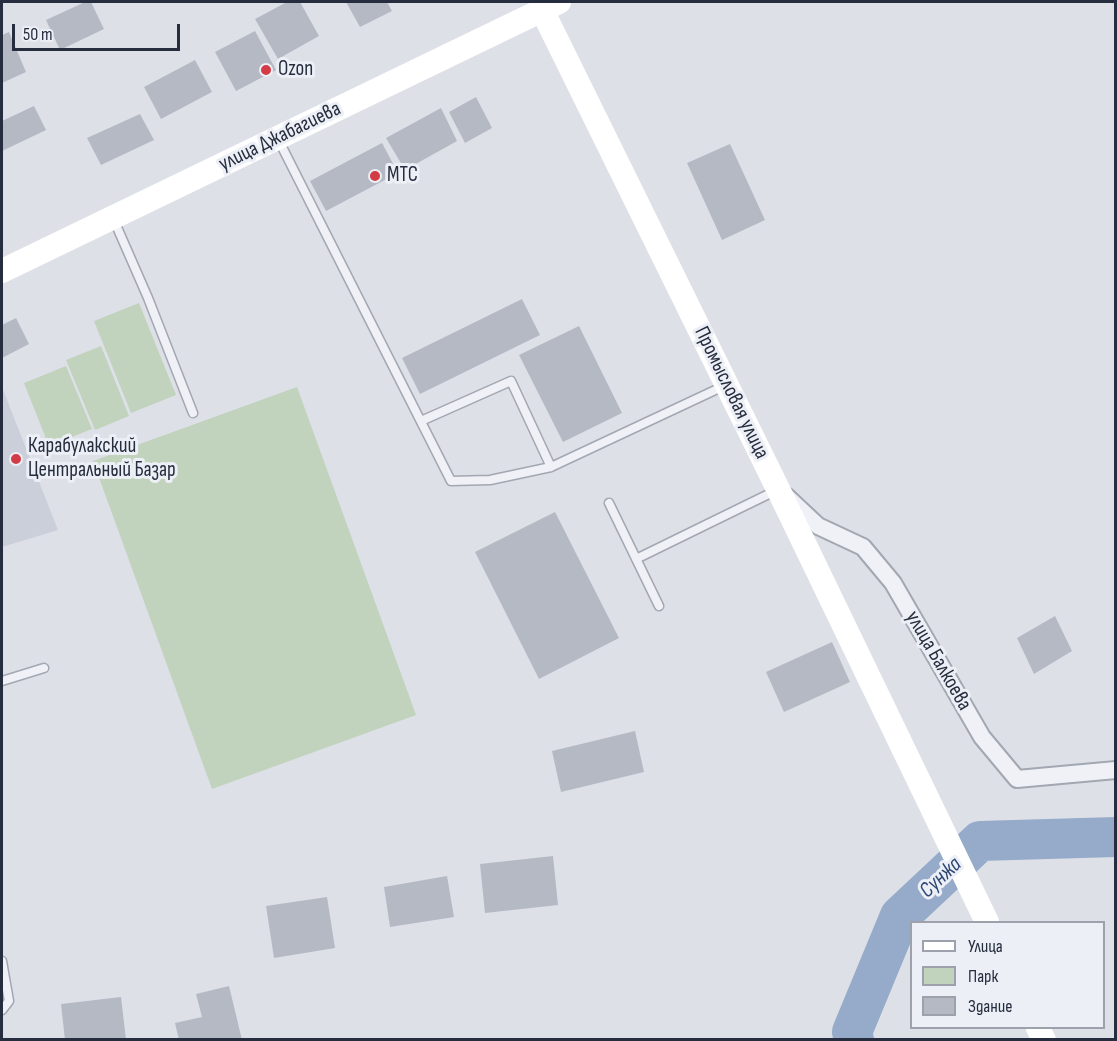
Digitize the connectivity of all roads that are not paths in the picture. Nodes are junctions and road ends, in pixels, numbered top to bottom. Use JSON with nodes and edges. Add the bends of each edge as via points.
{"nodes":[{"id":1,"x":550,"y":6,"type":"edge"},
{"id":2,"x":278,"y":139,"type":"junction"},
{"id":3,"x":113,"y":218,"type":"junction"},
{"id":4,"x":2,"y":272,"type":"edge"},
{"id":5,"x":727,"y":385,"type":"junction"},
{"id":6,"x":193,"y":413,"type":"dead end"},
{"id":7,"x":421,"y":421,"type":"junction"},
{"id":8,"x":551,"y":467,"type":"junction"},
{"id":9,"x":778,"y":489,"type":"junction"},
{"id":10,"x":609,"y":503,"type":"dead end"},
{"id":11,"x":636,"y":559,"type":"junction"},
{"id":12,"x":659,"y":606,"type":"dead end"},
{"id":13,"x":44,"y":668,"type":"dead end"},
{"id":14,"x":2,"y":681,"type":"edge"},
{"id":15,"x":1116,"y":770,"type":"edge"},
{"id":16,"x":987,"y":921,"type":"edge"},
{"id":17,"x":2,"y":961,"type":"edge"},
{"id":18,"x":2,"y":1010,"type":"edge"}],
"edges":[{"from":1,"to":2,"type":"main road","name":"улица Джабагиева"},
{"from":1,"to":5,"type":"main road","name":"Промысловая улица"},
{"from":2,"to":3,"type":"main road","name":"улица Джабагиева"},
{"from":2,"to":7,"type":"lane"},
{"from":3,"to":4,"type":"main road","name":"улица Джабагиева"},
{"from":3,"to":6,"type":"lane"},
{"from":5,"to":8,"type":"lane"},
{"from":5,"to":9,"type":"main road","name":"Промысловая улица"},
{"from":7,"to":8,"type":"lane","via":[[451,480],[490,480]]},
{"from":7,"to":8,"type":"lane","via":[[511,381]]},
{"from":9,"to":11,"type":"lane"},
{"from":9,"to":15,"type":"street","name":"улица Балкоева","via":[[818,526],[863,547],[893,583],[982,736],[1017,778]]},
{"from":9,"to":16,"type":"main road","name":"Промысловая улица"},
{"from":10,"to":11,"type":"lane"},
{"from":11,"to":12,"type":"lane"},
{"from":13,"to":14,"type":"lane"},
{"from":17,"to":18,"type":"lane","via":[[9,1001]]}]}
